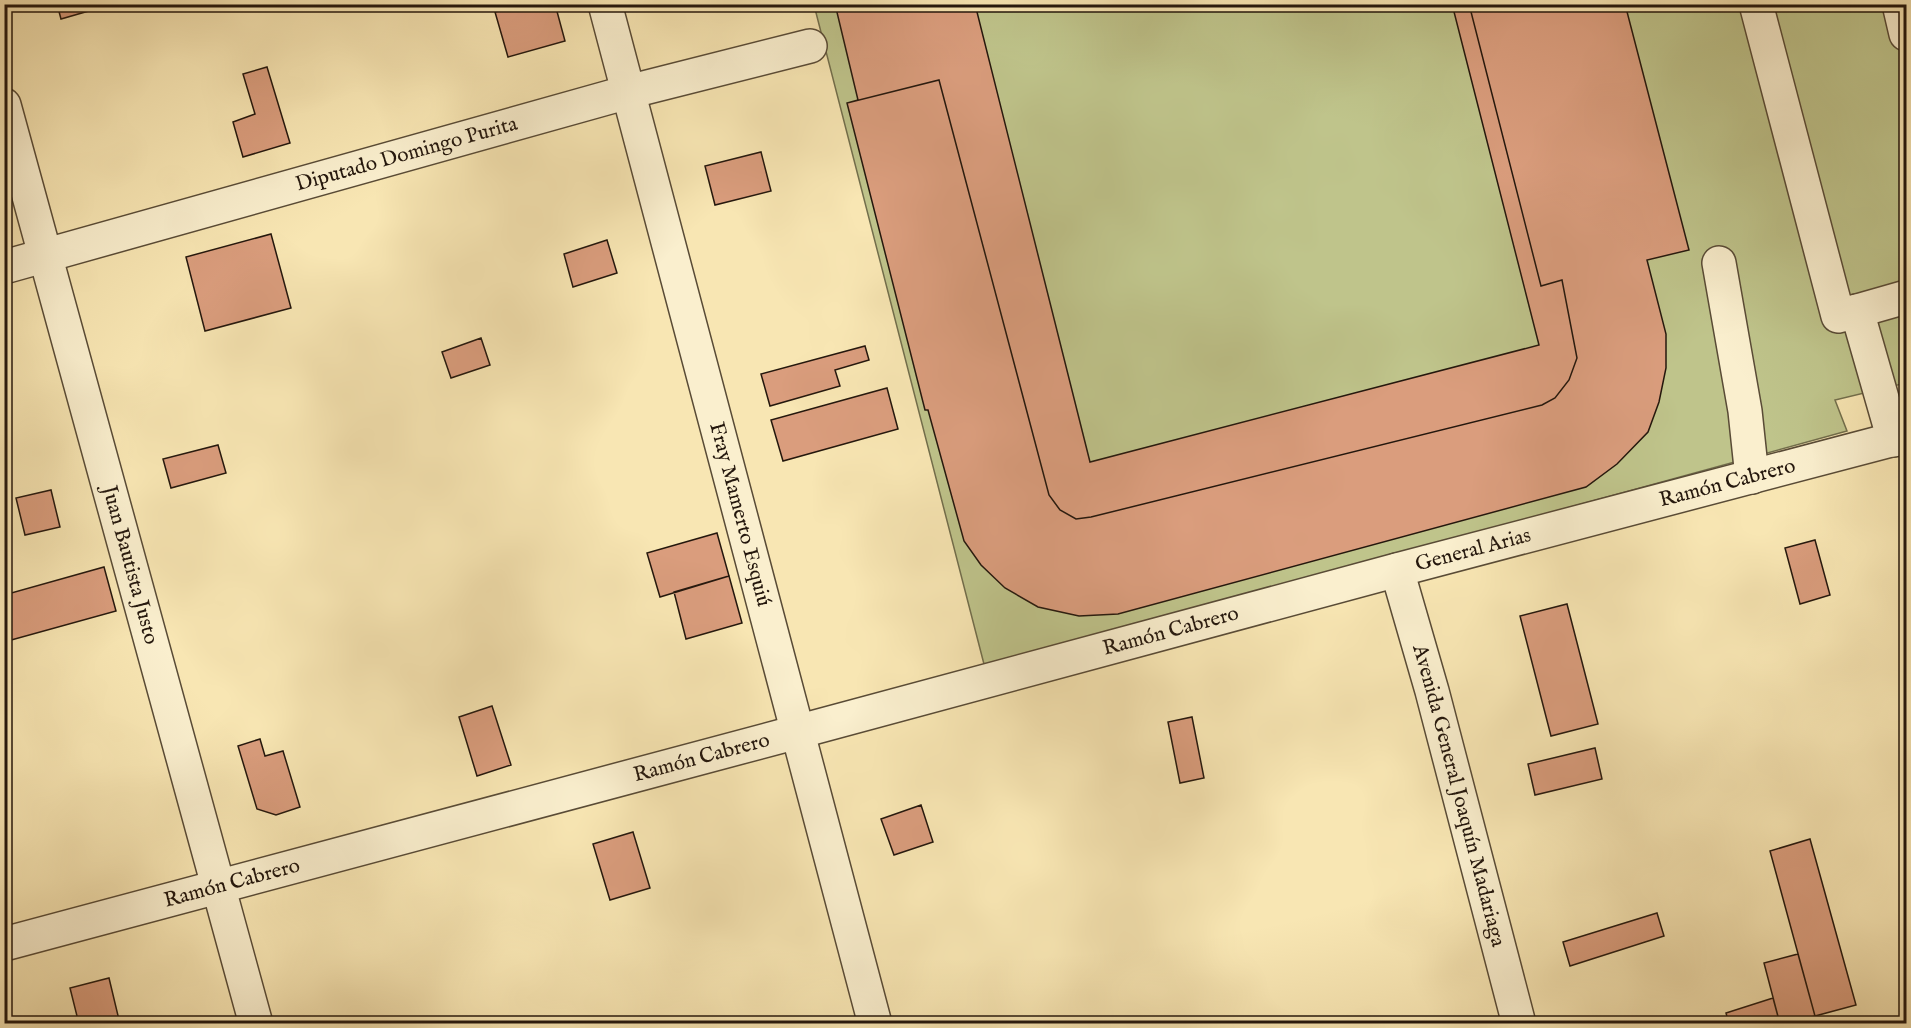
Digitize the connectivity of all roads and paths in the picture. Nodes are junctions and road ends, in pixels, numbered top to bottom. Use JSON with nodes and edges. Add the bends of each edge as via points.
{"nodes":[{"id":1,"x":605,"y":4,"type":"edge"},
{"id":2,"x":1899,"y":4,"type":"edge"},
{"id":3,"x":1763,"y":7,"type":"edge"},
{"id":4,"x":1906,"y":34,"type":"edge"},
{"id":5,"x":810,"y":46,"type":"dead end"},
{"id":6,"x":628,"y":92,"type":"junction"},
{"id":7,"x":4,"y":105,"type":"edge"},
{"id":8,"x":47,"y":255,"type":"junction"},
{"id":9,"x":1719,"y":263,"type":"dead end"},
{"id":10,"x":4,"y":267,"type":"edge"},
{"id":11,"x":1906,"y":297,"type":"edge"},
{"id":12,"x":1857,"y":311,"type":"junction"},
{"id":13,"x":1900,"y":438,"type":"edge"},
{"id":14,"x":1752,"y":477,"type":"junction"},
{"id":15,"x":1548,"y":532,"type":"joint"},
{"id":16,"x":1397,"y":570,"type":"junction"},
{"id":17,"x":797,"y":732,"type":"junction"},
{"id":18,"x":219,"y":886,"type":"junction"},
{"id":19,"x":4,"y":944,"type":"edge"},
{"id":20,"x":256,"y":1023,"type":"edge"},
{"id":21,"x":875,"y":1023,"type":"edge"},
{"id":22,"x":1519,"y":1023,"type":"edge"}],
"edges":[{"from":1,"to":6,"type":"street","name":"Fray Mamerto Esquiú"},
{"from":2,"to":4,"type":"street"},
{"from":3,"to":12,"type":"street","via":[[1838,316]]},
{"from":5,"to":6,"type":"street","name":"Diputado Domingo Purita"},
{"from":6,"to":8,"type":"street","name":"Diputado Domingo Purita"},
{"from":6,"to":17,"type":"street","name":"Fray Mamerto Esquiú"},
{"from":7,"to":8,"type":"street","name":"Juan Bautista Justo"},
{"from":8,"to":10,"type":"street","name":"Diputado Domingo Purita"},
{"from":8,"to":18,"type":"street","name":"Juan Bautista Justo"},
{"from":9,"to":14,"type":"street","via":[[1745,411]]},
{"from":11,"to":12,"type":"street"},
{"from":12,"to":13,"type":"street"},
{"from":13,"to":14,"type":"street","name":"Ramón Cabrero"},
{"from":14,"to":15,"type":"street","name":"Ramón Cabrero"},
{"from":15,"to":16,"type":"street","name":"General Arias"},
{"from":16,"to":17,"type":"street","name":"Ramón Cabrero"},
{"from":16,"to":22,"type":"street","name":"Avenida General Joaquín Madariaga"},
{"from":17,"to":18,"type":"street","name":"Ramón Cabrero"},
{"from":17,"to":21,"type":"street","name":"Fray Mamerto Esquiú"},
{"from":18,"to":19,"type":"street","name":"Ramón Cabrero"},
{"from":18,"to":20,"type":"street","name":"Juan Bautista Justo"}]}
